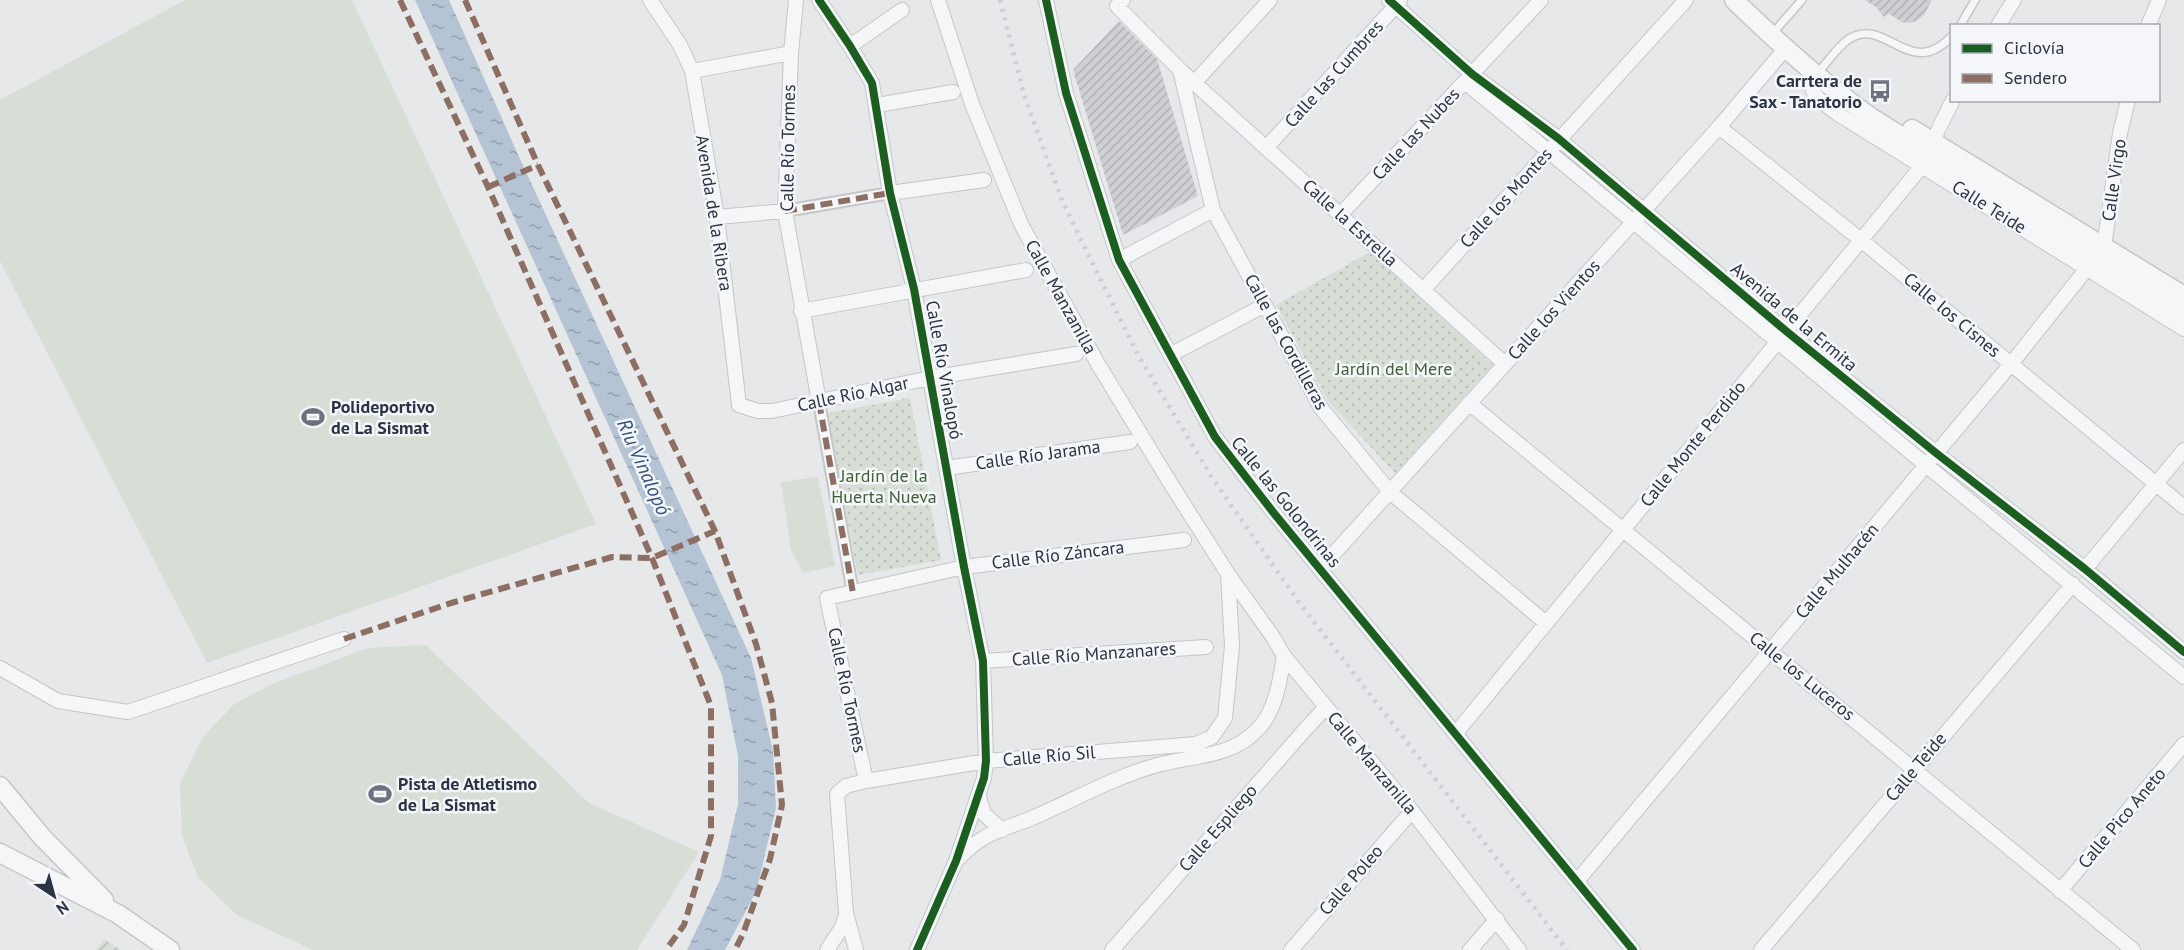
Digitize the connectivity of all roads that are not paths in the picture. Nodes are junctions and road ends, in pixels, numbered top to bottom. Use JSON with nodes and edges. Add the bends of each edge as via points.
{"nodes":[{"id":1,"x":650,"y":0,"type":"edge"},
{"id":2,"x":796,"y":0,"type":"edge"},
{"id":3,"x":819,"y":0,"type":"edge"},
{"id":4,"x":938,"y":0,"type":"edge"},
{"id":5,"x":1046,"y":0,"type":"edge"},
{"id":6,"x":1270,"y":0,"type":"edge"},
{"id":7,"x":1541,"y":0,"type":"edge"},
{"id":8,"x":1686,"y":0,"type":"edge"},
{"id":9,"x":1734,"y":0,"type":"edge"},
{"id":10,"x":1802,"y":0,"type":"edge"},
{"id":11,"x":1975,"y":0,"type":"edge"},
{"id":12,"x":2014,"y":0,"type":"edge"},
{"id":13,"x":2159,"y":0,"type":"edge"},
{"id":14,"x":1396,"y":2,"type":"edge"},
{"id":15,"x":1120,"y":3,"type":"edge"},
{"id":16,"x":902,"y":10,"type":"dead end"},
{"id":17,"x":1961,"y":24,"type":"edge"},
{"id":18,"x":1999,"y":24,"type":"edge"},
{"id":19,"x":2149,"y":24,"type":"edge"},
{"id":20,"x":1770,"y":35,"type":"junction"},
{"id":21,"x":1950,"y":38,"type":"edge"},
{"id":22,"x":850,"y":46,"type":"junction"},
{"id":23,"x":1785,"y":49,"type":"junction"},
{"id":24,"x":791,"y":54,"type":"junction"},
{"id":25,"x":1180,"y":70,"type":"junction"},
{"id":26,"x":692,"y":71,"type":"junction"},
{"id":27,"x":1817,"y":74,"type":"junction"},
{"id":28,"x":1468,"y":78,"type":"junction"},
{"id":29,"x":1194,"y":83,"type":"junction"},
{"id":30,"x":953,"y":92,"type":"dead end"},
{"id":31,"x":1952,"y":102,"type":"edge"},
{"id":32,"x":2128,"y":102,"type":"edge"},
{"id":33,"x":876,"y":105,"type":"junction"},
{"id":34,"x":1719,"y":127,"type":"junction"},
{"id":35,"x":1559,"y":139,"type":"junction"},
{"id":36,"x":1266,"y":148,"type":"junction"},
{"id":37,"x":1548,"y":151,"type":"junction"},
{"id":38,"x":1928,"y":154,"type":"junction"},
{"id":39,"x":984,"y":180,"type":"dead end"},
{"id":40,"x":890,"y":193,"type":"junction"},
{"id":41,"x":1213,"y":210,"type":"junction"},
{"id":42,"x":1644,"y":210,"type":"junction"},
{"id":43,"x":785,"y":211,"type":"junction"},
{"id":44,"x":1340,"y":215,"type":"junction"},
{"id":45,"x":717,"y":217,"type":"junction"},
{"id":46,"x":1633,"y":221,"type":"junction"},
{"id":47,"x":1861,"y":240,"type":"junction"},
{"id":48,"x":2096,"y":258,"type":"junction"},
{"id":49,"x":1119,"y":260,"type":"junction"},
{"id":50,"x":1026,"y":270,"type":"dead end"},
{"id":51,"x":914,"y":289,"type":"junction"},
{"id":52,"x":1423,"y":290,"type":"junction"},
{"id":53,"x":2184,"y":296,"type":"edge"},
{"id":54,"x":1265,"y":305,"type":"junction"},
{"id":55,"x":801,"y":311,"type":"junction"},
{"id":56,"x":2184,"y":313,"type":"edge"},
{"id":57,"x":2184,"y":329,"type":"edge"},
{"id":58,"x":1782,"y":336,"type":"junction"},
{"id":59,"x":1077,"y":354,"type":"dead end"},
{"id":60,"x":1170,"y":354,"type":"junction"},
{"id":61,"x":1505,"y":364,"type":"junction"},
{"id":62,"x":2011,"y":364,"type":"junction"},
{"id":63,"x":930,"y":378,"type":"junction"},
{"id":64,"x":819,"y":402,"type":"junction"},
{"id":65,"x":1469,"y":404,"type":"junction"},
{"id":66,"x":772,"y":411,"type":"joint"},
{"id":67,"x":1130,"y":441,"type":"dead end"},
{"id":68,"x":2184,"y":450,"type":"edge"},
{"id":69,"x":1936,"y":453,"type":"junction"},
{"id":70,"x":1926,"y":465,"type":"junction"},
{"id":71,"x":946,"y":468,"type":"junction"},
{"id":72,"x":2157,"y":484,"type":"junction"},
{"id":73,"x":1390,"y":492,"type":"junction"},
{"id":74,"x":2184,"y":507,"type":"edge"},
{"id":75,"x":1623,"y":529,"type":"junction"},
{"id":76,"x":1184,"y":540,"type":"dead end"},
{"id":77,"x":964,"y":567,"type":"junction"},
{"id":78,"x":1320,"y":569,"type":"junction"},
{"id":79,"x":2085,"y":569,"type":"junction"},
{"id":80,"x":1228,"y":574,"type":"junction"},
{"id":81,"x":2073,"y":584,"type":"junction"},
{"id":82,"x":853,"y":593,"type":"junction"},
{"id":83,"x":827,"y":598,"type":"joint"},
{"id":84,"x":1546,"y":623,"type":"junction"},
{"id":85,"x":344,"y":639,"type":"dead end"},
{"id":86,"x":1206,"y":647,"type":"dead end"},
{"id":87,"x":1770,"y":651,"type":"junction"},
{"id":88,"x":2184,"y":652,"type":"edge"},
{"id":89,"x":1284,"y":656,"type":"junction"},
{"id":90,"x":983,"y":661,"type":"junction"},
{"id":91,"x":0,"y":668,"type":"edge"},
{"id":92,"x":16,"y":677,"type":"junction"},
{"id":93,"x":2184,"y":677,"type":"edge"},
{"id":94,"x":0,"y":680,"type":"edge"},
{"id":95,"x":1326,"y":708,"type":"junction"},
{"id":96,"x":1456,"y":733,"type":"junction"},
{"id":97,"x":1196,"y":744,"type":"joint"},
{"id":98,"x":2184,"y":744,"type":"edge"},
{"id":99,"x":986,"y":761,"type":"junction"},
{"id":100,"x":1914,"y":769,"type":"junction"},
{"id":101,"x":866,"y":781,"type":"junction"},
{"id":102,"x":0,"y":786,"type":"edge"},
{"id":103,"x":979,"y":797,"type":"junction"},
{"id":104,"x":1412,"y":811,"type":"junction"},
{"id":105,"x":1002,"y":830,"type":"junction"},
{"id":106,"x":0,"y":853,"type":"edge"},
{"id":107,"x":956,"y":861,"type":"junction"},
{"id":108,"x":1576,"y":881,"type":"junction"},
{"id":109,"x":2060,"y":891,"type":"junction"},
{"id":110,"x":846,"y":913,"type":"junction"},
{"id":111,"x":118,"y":914,"type":"junction"},
{"id":112,"x":1497,"y":919,"type":"junction"},
{"id":113,"x":170,"y":950,"type":"edge"},
{"id":114,"x":827,"y":950,"type":"edge"},
{"id":115,"x":856,"y":950,"type":"edge"},
{"id":116,"x":917,"y":950,"type":"edge"},
{"id":117,"x":1112,"y":950,"type":"edge"},
{"id":118,"x":1291,"y":950,"type":"edge"},
{"id":119,"x":1470,"y":950,"type":"edge"},
{"id":120,"x":1519,"y":950,"type":"edge"},
{"id":121,"x":1633,"y":950,"type":"edge"},
{"id":122,"x":1761,"y":950,"type":"edge"},
{"id":123,"x":2133,"y":950,"type":"edge"}],
"edges":[{"from":1,"to":26,"type":"street","name":"Avenida de la Ribera"},
{"from":2,"to":24,"type":"street","name":"Calle Río Tormes"},
{"from":3,"to":22,"type":"street","name":"Calle Río Vinalopó"},
{"from":4,"to":80,"type":"street","name":"Calle Manzanilla","via":[[972,104],[1021,224],[1098,364]]},
{"from":5,"to":49,"type":"street","name":"Calle las Golondrinas","via":[[1066,93]]},
{"from":6,"to":29,"type":"street"},
{"from":7,"to":28,"type":"street","name":"Calle las Nubes"},
{"from":8,"to":35,"type":"street","name":"Calle los Montes"},
{"from":9,"to":20,"type":"street"},
{"from":10,"to":20,"type":"lane"},
{"from":11,"to":17,"type":"lane"},
{"from":12,"to":18,"type":"street"},
{"from":13,"to":19,"type":"street"},
{"from":14,"to":28,"type":"street","name":"Avenida de la Ermita"},
{"from":14,"to":36,"type":"street","name":"Calle las Cumbres"},
{"from":15,"to":25,"type":"street"},
{"from":16,"to":22,"type":"street"},
{"from":20,"to":23,"type":"street"},
{"from":21,"to":27,"type":"lane","via":[[1932,51],[1914,53],[1876,34],[1861,34],[1838,49]]},
{"from":22,"to":33,"type":"street","name":"Calle Río Vinalopó","via":[[872,83]]},
{"from":23,"to":27,"type":"street"},
{"from":23,"to":34,"type":"street","name":"Calle los Vientos"},
{"from":24,"to":26,"type":"street"},
{"from":24,"to":43,"type":"street","name":"Calle Río Tormes"},
{"from":25,"to":29,"type":"street"},
{"from":25,"to":41,"type":"street","name":"Calle las Cordilleras"},
{"from":26,"to":45,"type":"street","name":"Avenida de la Ribera"},
{"from":27,"to":38,"type":"street","via":[[1850,103]]},
{"from":28,"to":35,"type":"street","name":"Avenida de la Ermita"},
{"from":28,"to":37,"type":"street","name":"Avenida de la Ermita"},
{"from":28,"to":44,"type":"street","name":"Calle las Nubes"},
{"from":29,"to":36,"type":"street","name":"Calle la Estrella"},
{"from":30,"to":33,"type":"street"},
{"from":31,"to":38,"type":"street","name":"Calle Monte Perdido"},
{"from":32,"to":48,"type":"street","name":"Calle Virgo"},
{"from":33,"to":40,"type":"street","name":"Calle Río Vinalopó"},
{"from":34,"to":42,"type":"street","name":"Calle los Vientos"},
{"from":34,"to":47,"type":"street","name":"Calle los Cisnes"},
{"from":35,"to":37,"type":"street","name":"Calle los Montes"},
{"from":35,"to":42,"type":"street","name":"Avenida de la Ermita"},
{"from":36,"to":44,"type":"street","name":"Calle la Estrella"},
{"from":37,"to":46,"type":"street","name":"Avenida de la Ermita"},
{"from":37,"to":52,"type":"street","name":"Calle los Montes"},
{"from":38,"to":47,"type":"street","name":"Calle Monte Perdido"},
{"from":38,"to":48,"type":"street"},
{"from":38,"to":48,"type":"street","name":"Calle Teide"},
{"from":39,"to":40,"type":"street"},
{"from":40,"to":43,"type":"street"},
{"from":40,"to":51,"type":"street","name":"Calle Río Vinalopó"},
{"from":41,"to":49,"type":"street"},
{"from":41,"to":54,"type":"street","name":"Calle las Cordilleras"},
{"from":42,"to":46,"type":"street","name":"Calle los Vientos"},
{"from":42,"to":58,"type":"street","name":"Avenida de la Ermita"},
{"from":43,"to":45,"type":"street"},
{"from":43,"to":55,"type":"street","name":"Calle Río Tormes"},
{"from":44,"to":52,"type":"street","name":"Calle la Estrella"},
{"from":45,"to":66,"type":"street","name":"Avenida de la Ribera","via":[[739,405]]},
{"from":46,"to":58,"type":"street","name":"Avenida de la Ermita"},
{"from":46,"to":61,"type":"street","name":"Calle los Vientos"},
{"from":47,"to":58,"type":"street","name":"Calle Monte Perdido"},
{"from":47,"to":62,"type":"street","name":"Calle los Cisnes"},
{"from":48,"to":53,"type":"street"},
{"from":48,"to":56,"type":"street"},
{"from":48,"to":57,"type":"street","name":"Calle Teide"},
{"from":48,"to":62,"type":"street","name":"Calle Mulhacén"},
{"from":49,"to":60,"type":"street","name":"Calle las Golondrinas"},
{"from":50,"to":51,"type":"street"},
{"from":51,"to":55,"type":"street"},
{"from":51,"to":63,"type":"street","name":"Calle Río Vinalopó"},
{"from":52,"to":61,"type":"street","name":"Calle la Estrella"},
{"from":54,"to":60,"type":"street"},
{"from":54,"to":73,"type":"street","name":"Calle las Cordilleras","via":[[1321,408]]},
{"from":55,"to":64,"type":"street","name":"Calle Río Tormes"},
{"from":58,"to":69,"type":"street","name":"Avenida de la Ermita"},
{"from":58,"to":70,"type":"street","name":"Avenida de la Ermita"},
{"from":58,"to":75,"type":"street","name":"Calle Monte Perdido"},
{"from":59,"to":63,"type":"street","name":"Calle Río Algar"},
{"from":60,"to":78,"type":"street","name":"Calle las Golondrinas","via":[[1215,437]]},
{"from":61,"to":65,"type":"street","name":"Calle los Vientos"},
{"from":62,"to":69,"type":"street","name":"Calle Mulhacén"},
{"from":62,"to":72,"type":"street","name":"Calle los Cisnes"},
{"from":63,"to":64,"type":"street","name":"Calle Río Algar"},
{"from":63,"to":71,"type":"street","name":"Calle Río Vinalopó"},
{"from":64,"to":66,"type":"street","name":"Calle Río Algar"},
{"from":64,"to":82,"type":"street"},
{"from":65,"to":73,"type":"street","name":"Calle los Vientos"},
{"from":65,"to":75,"type":"street","name":"Calle los Luceros"},
{"from":67,"to":71,"type":"street","name":"Calle Río Jarama"},
{"from":68,"to":72,"type":"street"},
{"from":69,"to":70,"type":"street","name":"Calle Mulhacén"},
{"from":69,"to":79,"type":"street","name":"Avenida de la Ermita"},
{"from":70,"to":81,"type":"street","name":"Avenida de la Ermita"},
{"from":70,"to":87,"type":"street","name":"Calle Mulhacén"},
{"from":71,"to":77,"type":"street","name":"Calle Río Vinalopó"},
{"from":72,"to":74,"type":"street","name":"Calle los Cisnes"},
{"from":72,"to":79,"type":"street"},
{"from":73,"to":78,"type":"street","name":"Calle los Vientos"},
{"from":73,"to":84,"type":"street","name":"Calle las Cordilleras"},
{"from":75,"to":84,"type":"street","name":"Calle Monte Perdido"},
{"from":75,"to":87,"type":"street","name":"Calle los Luceros"},
{"from":76,"to":77,"type":"street","name":"Calle Río Záncara"},
{"from":77,"to":82,"type":"street","name":"Calle Río Záncara"},
{"from":77,"to":90,"type":"street","name":"Calle Río Vinalopó"},
{"from":78,"to":96,"type":"street","name":"Calle las Golondrinas"},
{"from":79,"to":88,"type":"street","name":"Avenida de la Ermita"},
{"from":80,"to":89,"type":"street","name":"Calle Manzanilla"},
{"from":80,"to":97,"type":"street","name":"Calle Manzanilla","via":[[1232,646],[1225,718],[1212,737]]},
{"from":81,"to":93,"type":"street","name":"Avenida de la Ermita"},
{"from":81,"to":100,"type":"street","name":"Calle Teide"},
{"from":82,"to":83,"type":"street","name":"Calle Río Záncara"},
{"from":83,"to":101,"type":"street","name":"Calle Río Tormes"},
{"from":84,"to":96,"type":"street","name":"Calle Monte Perdido"},
{"from":85,"to":92,"type":"street","via":[[128,712],[58,701]]},
{"from":86,"to":90,"type":"street","name":"Calle Río Manzanares"},
{"from":87,"to":100,"type":"street","name":"Calle los Luceros"},
{"from":87,"to":108,"type":"street","name":"Calle Mulhacén"},
{"from":89,"to":95,"type":"street","name":"Calle Manzanilla"},
{"from":89,"to":105,"type":"street","via":[[1270,710],[1244,742],[1213,755],[1152,767]]},
{"from":90,"to":99,"type":"street","name":"Calle Río Vinalopó"},
{"from":91,"to":92,"type":"street"},
{"from":92,"to":94,"type":"street"},
{"from":95,"to":104,"type":"street","name":"Calle Manzanilla"},
{"from":95,"to":117,"type":"street","name":"Calle Espliego"},
{"from":96,"to":108,"type":"street","name":"Calle las Golondrinas"},
{"from":97,"to":99,"type":"street","name":"Calle Río Sil"},
{"from":98,"to":109,"type":"street","name":"Calle Pico Aneto"},
{"from":99,"to":101,"type":"street","name":"Calle Río Sil"},
{"from":99,"to":103,"type":"street","name":"Calle Río Vinalopó"},
{"from":100,"to":109,"type":"street","name":"Calle los Luceros"},
{"from":100,"to":122,"type":"street","name":"Calle Teide"},
{"from":101,"to":110,"type":"street","name":"Calle Río Sil","via":[[846,786],[837,794]]},
{"from":102,"to":111,"type":"street","via":[[42,837]]},
{"from":103,"to":105,"type":"street","via":[[984,814]]},
{"from":103,"to":107,"type":"street","name":"Calle Río Vinalopó"},
{"from":104,"to":112,"type":"street","name":"Calle Manzanilla"},
{"from":104,"to":118,"type":"street","name":"Calle Poleo"},
{"from":105,"to":107,"type":"street","via":[[982,838]]},
{"from":106,"to":111,"type":"street"},
{"from":107,"to":116,"type":"street","name":"Calle Río Vinalopó"},
{"from":108,"to":121,"type":"street","name":"Calle las Golondrinas"},
{"from":109,"to":123,"type":"street","name":"Calle los Luceros"},
{"from":110,"to":114,"type":"street"},
{"from":110,"to":115,"type":"street"},
{"from":111,"to":113,"type":"street"},
{"from":112,"to":119,"type":"street"},
{"from":112,"to":120,"type":"street","name":"Calle Manzanilla"}]}
